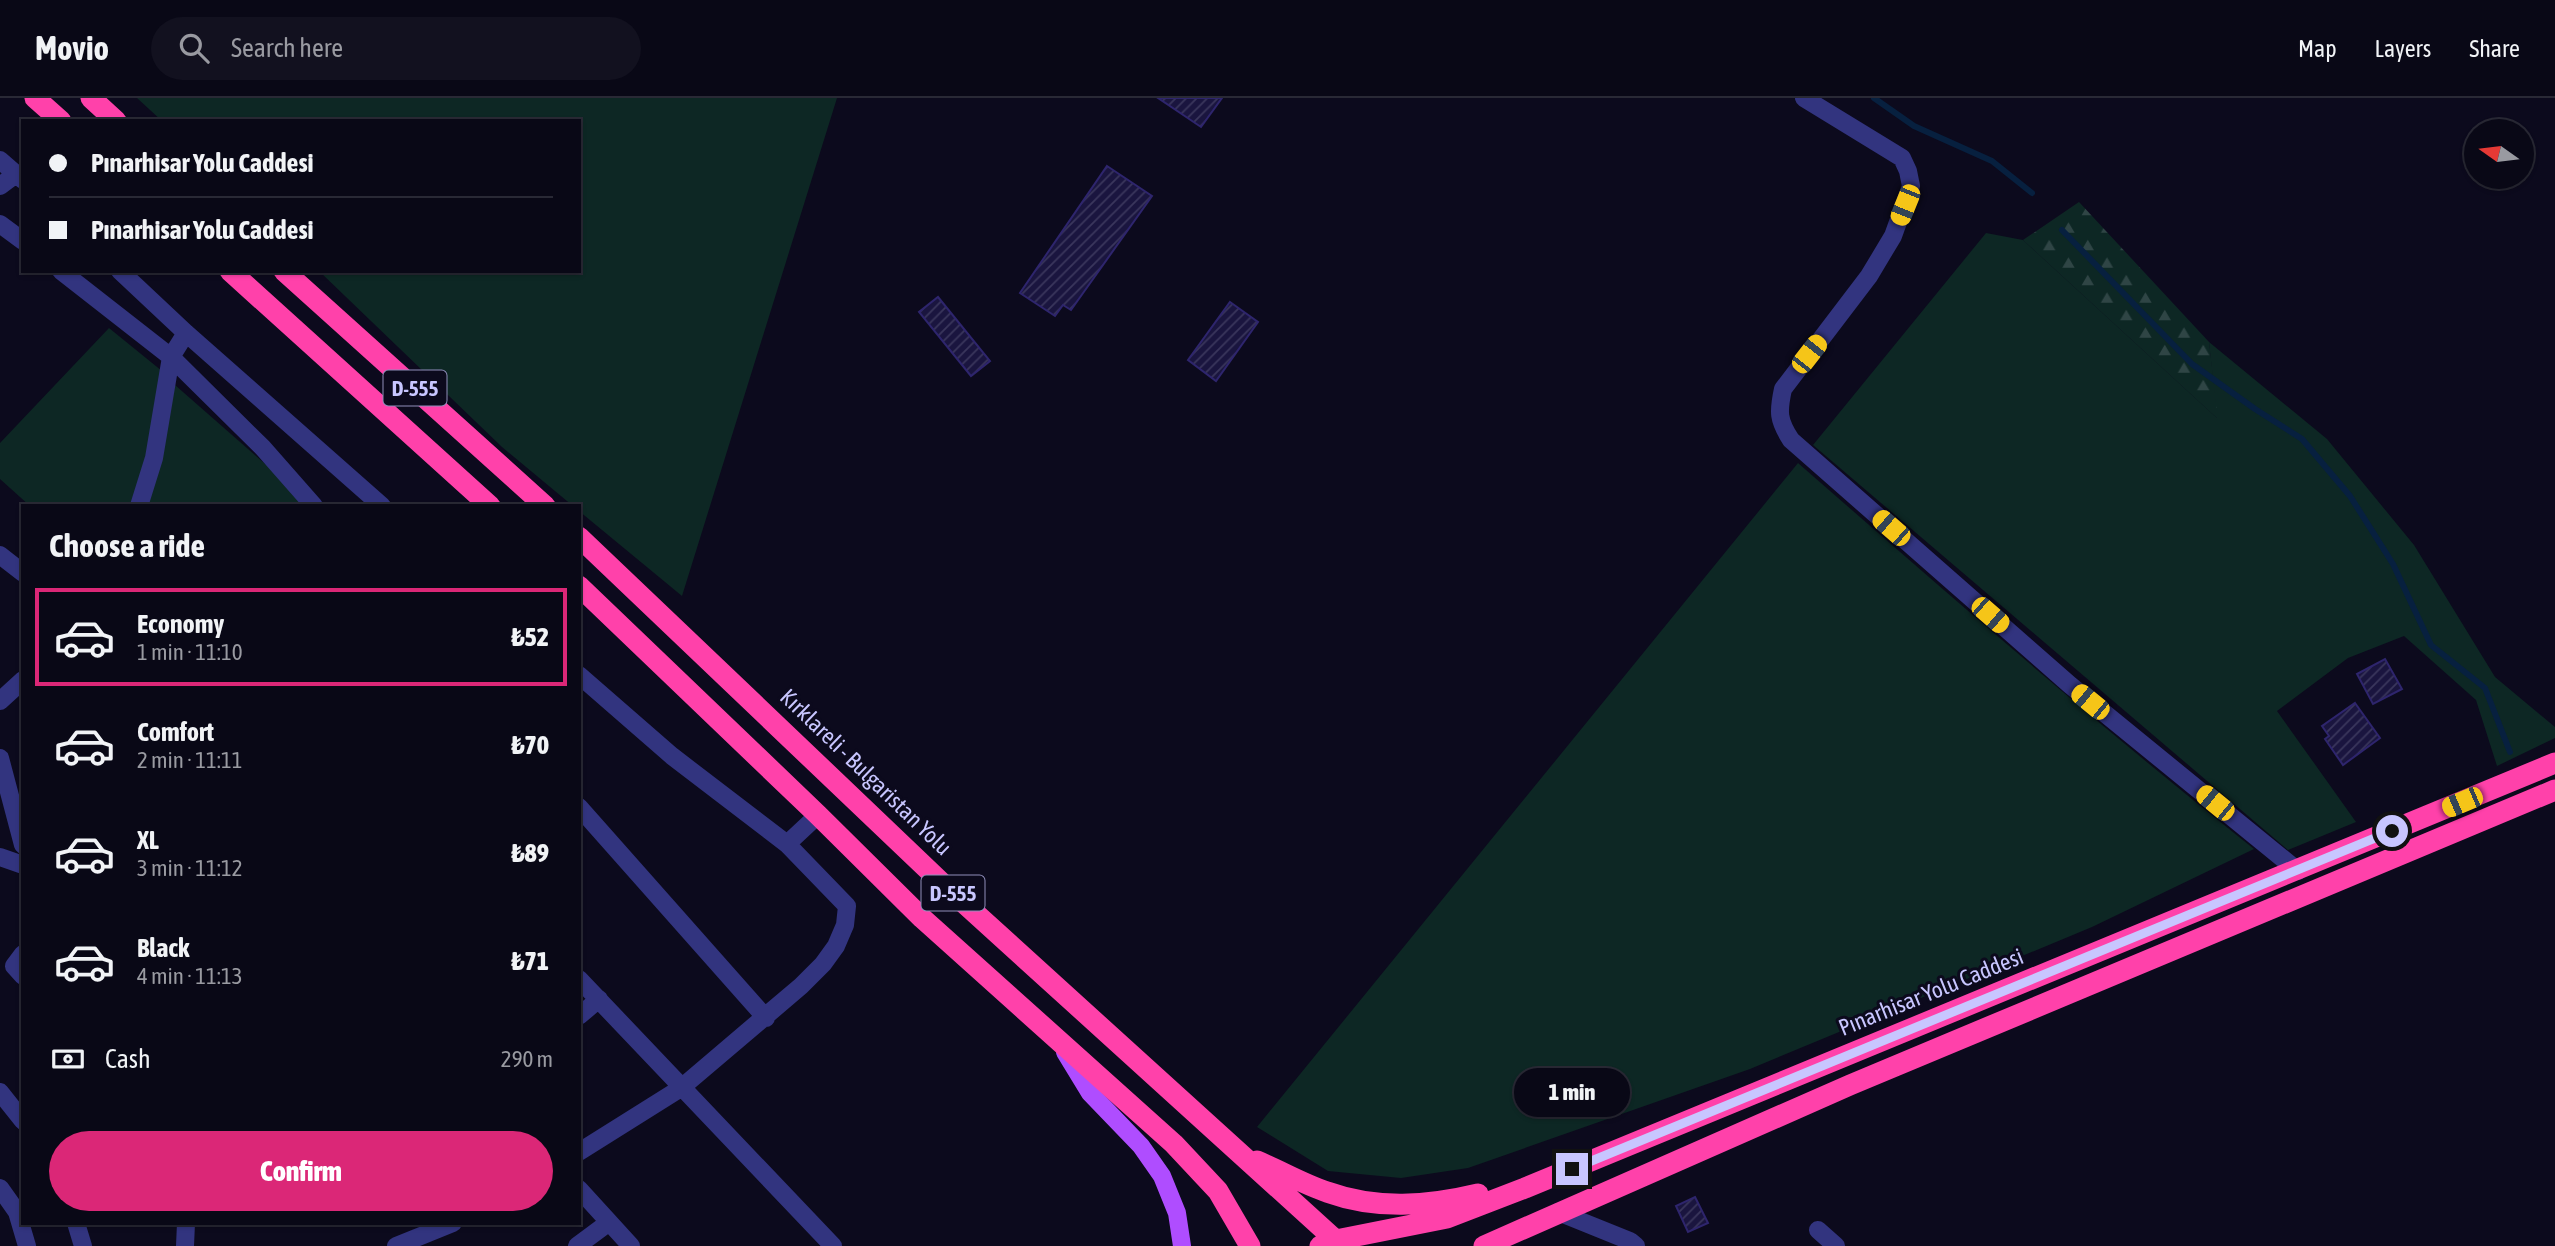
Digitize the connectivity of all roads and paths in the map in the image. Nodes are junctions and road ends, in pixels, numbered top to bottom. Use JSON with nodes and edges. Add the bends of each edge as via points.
{"nodes":[{"id":1,"x":35,"y":98,"type":"edge"},
{"id":2,"x":91,"y":98,"type":"edge"},
{"id":3,"x":1804,"y":98,"type":"edge"},
{"id":4,"x":59,"y":119,"type":"edge"},
{"id":5,"x":114,"y":119,"type":"edge"},
{"id":6,"x":0,"y":160,"type":"edge"},
{"id":7,"x":19,"y":177,"type":"edge"},
{"id":8,"x":0,"y":186,"type":"edge"},
{"id":9,"x":0,"y":223,"type":"edge"},
{"id":10,"x":21,"y":239,"type":"edge"},
{"id":11,"x":64,"y":273,"type":"edge"},
{"id":12,"x":122,"y":273,"type":"edge"},
{"id":13,"x":232,"y":273,"type":"edge"},
{"id":14,"x":286,"y":273,"type":"edge"},
{"id":15,"x":186,"y":333,"type":"junction"},
{"id":16,"x":171,"y":357,"type":"junction"},
{"id":17,"x":140,"y":504,"type":"edge"},
{"id":18,"x":312,"y":504,"type":"edge"},
{"id":19,"x":380,"y":504,"type":"edge"},
{"id":20,"x":488,"y":504,"type":"edge"},
{"id":21,"x":543,"y":504,"type":"edge"},
{"id":22,"x":581,"y":539,"type":"edge"},
{"id":23,"x":0,"y":555,"type":"edge"},
{"id":24,"x":21,"y":571,"type":"edge"},
{"id":25,"x":581,"y":588,"type":"edge"},
{"id":26,"x":581,"y":677,"type":"edge"},
{"id":27,"x":21,"y":682,"type":"edge"},
{"id":28,"x":0,"y":701,"type":"edge"},
{"id":29,"x":0,"y":758,"type":"edge"},
{"id":30,"x":2555,"y":763,"type":"edge"},
{"id":31,"x":2555,"y":790,"type":"edge"},
{"id":32,"x":5,"y":793,"type":"edge"},
{"id":33,"x":581,"y":809,"type":"edge"},
{"id":34,"x":818,"y":814,"type":"junction"},
{"id":35,"x":21,"y":839,"type":"edge"},
{"id":36,"x":787,"y":844,"type":"junction"},
{"id":37,"x":0,"y":857,"type":"edge"},
{"id":38,"x":21,"y":864,"type":"edge"},
{"id":39,"x":2298,"y":871,"type":"junction"},
{"id":40,"x":21,"y":957,"type":"edge"},
{"id":41,"x":21,"y":974,"type":"edge"},
{"id":42,"x":581,"y":981,"type":"edge"},
{"id":43,"x":599,"y":999,"type":"junction"},
{"id":44,"x":581,"y":1014,"type":"edge"},
{"id":45,"x":766,"y":1018,"type":"junction"},
{"id":46,"x":1058,"y":1040,"type":"junction"},
{"id":47,"x":681,"y":1088,"type":"junction"},
{"id":48,"x":2,"y":1097,"type":"edge"},
{"id":49,"x":21,"y":1119,"type":"edge"},
{"id":50,"x":581,"y":1151,"type":"edge"},
{"id":51,"x":1236,"y":1152,"type":"junction"},
{"id":52,"x":0,"y":1188,"type":"edge"},
{"id":53,"x":1525,"y":1188,"type":"junction"},
{"id":54,"x":581,"y":1191,"type":"edge"},
{"id":55,"x":1558,"y":1212,"type":"junction"},
{"id":56,"x":608,"y":1223,"type":"junction"},
{"id":57,"x":77,"y":1225,"type":"edge"},
{"id":58,"x":186,"y":1225,"type":"edge"},
{"id":59,"x":448,"y":1225,"type":"edge"},
{"id":60,"x":1818,"y":1230,"type":"dead end"},
{"id":61,"x":1332,"y":1244,"type":"edge"},
{"id":62,"x":27,"y":1246,"type":"edge"},
{"id":63,"x":83,"y":1246,"type":"edge"},
{"id":64,"x":185,"y":1246,"type":"edge"},
{"id":65,"x":396,"y":1246,"type":"edge"},
{"id":66,"x":577,"y":1246,"type":"edge"},
{"id":67,"x":631,"y":1246,"type":"edge"},
{"id":68,"x":833,"y":1246,"type":"edge"},
{"id":69,"x":1181,"y":1246,"type":"edge"},
{"id":70,"x":1250,"y":1246,"type":"edge"},
{"id":71,"x":1484,"y":1246,"type":"edge"},
{"id":72,"x":1506,"y":1246,"type":"edge"},
{"id":73,"x":1636,"y":1246,"type":"edge"},
{"id":74,"x":1836,"y":1246,"type":"edge"}],
"edges":[{"from":1,"to":4,"type":"highway"},
{"from":2,"to":5,"type":"highway"},
{"from":3,"to":39,"type":"street","via":[[1902,158],[1911,186],[1893,236],[1869,276],[1783,389],[1781,425],[1791,440],[2070,685]]},
{"from":6,"to":7,"type":"street"},
{"from":7,"to":8,"type":"street"},
{"from":9,"to":10,"type":"street"},
{"from":11,"to":16,"type":"street"},
{"from":12,"to":15,"type":"street"},
{"from":13,"to":20,"type":"highway","number":"D-555"},
{"from":14,"to":21,"type":"highway","number":"D-555"},
{"from":15,"to":16,"type":"street"},
{"from":15,"to":19,"type":"street"},
{"from":16,"to":17,"type":"street","via":[[154,458]]},
{"from":16,"to":18,"type":"street"},
{"from":22,"to":51,"type":"highway","name":"Kırklareli - Bulgaristan Yolu","number":"D-555","via":[[943,884]]},
{"from":23,"to":24,"type":"street"},
{"from":25,"to":34,"type":"highway","number":"D-555"},
{"from":26,"to":36,"type":"street","via":[[672,756]]},
{"from":27,"to":28,"type":"street"},
{"from":29,"to":32,"type":"street"},
{"from":30,"to":39,"type":"highway","name":"Pınarhisar Yolu Caddesi"},
{"from":31,"to":55,"type":"highway"},
{"from":32,"to":35,"type":"street"},
{"from":33,"to":45,"type":"street"},
{"from":34,"to":36,"type":"street"},
{"from":34,"to":46,"type":"highway","number":"D-555","via":[[922,918]]},
{"from":36,"to":45,"type":"street","via":[[847,906],[845,925],[823,964]]},
{"from":37,"to":38,"type":"street"},
{"from":39,"to":53,"type":"highway","name":"Pınarhisar Yolu Caddesi"},
{"from":40,"to":41,"type":"street","via":[[14,966]]},
{"from":42,"to":43,"type":"street"},
{"from":43,"to":44,"type":"street"},
{"from":43,"to":47,"type":"street"},
{"from":45,"to":47,"type":"street"},
{"from":46,"to":69,"type":"main road","via":[[1090,1093],[1141,1146],[1162,1176],[1177,1213]]},
{"from":46,"to":70,"type":"highway","number":"D-555","via":[[1174,1144],[1218,1191]]},
{"from":47,"to":50,"type":"street"},
{"from":47,"to":68,"type":"street"},
{"from":48,"to":49,"type":"street"},
{"from":51,"to":53,"type":"highway","via":[[1328,1193],[1390,1205],[1420,1205]]},
{"from":51,"to":61,"type":"highway","name":"Kırklareli - Bulgaristan Yolu","number":"D-555"},
{"from":52,"to":62,"type":"street","via":[[17,1212]]},
{"from":53,"to":61,"type":"highway","name":"Pınarhisar Yolu Caddesi","via":[[1447,1218]]},
{"from":54,"to":56,"type":"street"},
{"from":55,"to":71,"type":"highway"},
{"from":55,"to":72,"type":"highway"},
{"from":55,"to":73,"type":"street"},
{"from":56,"to":66,"type":"street"},
{"from":56,"to":67,"type":"street"},
{"from":57,"to":63,"type":"street"},
{"from":58,"to":64,"type":"street"},
{"from":59,"to":65,"type":"street"},
{"from":60,"to":74,"type":"street"}]}
